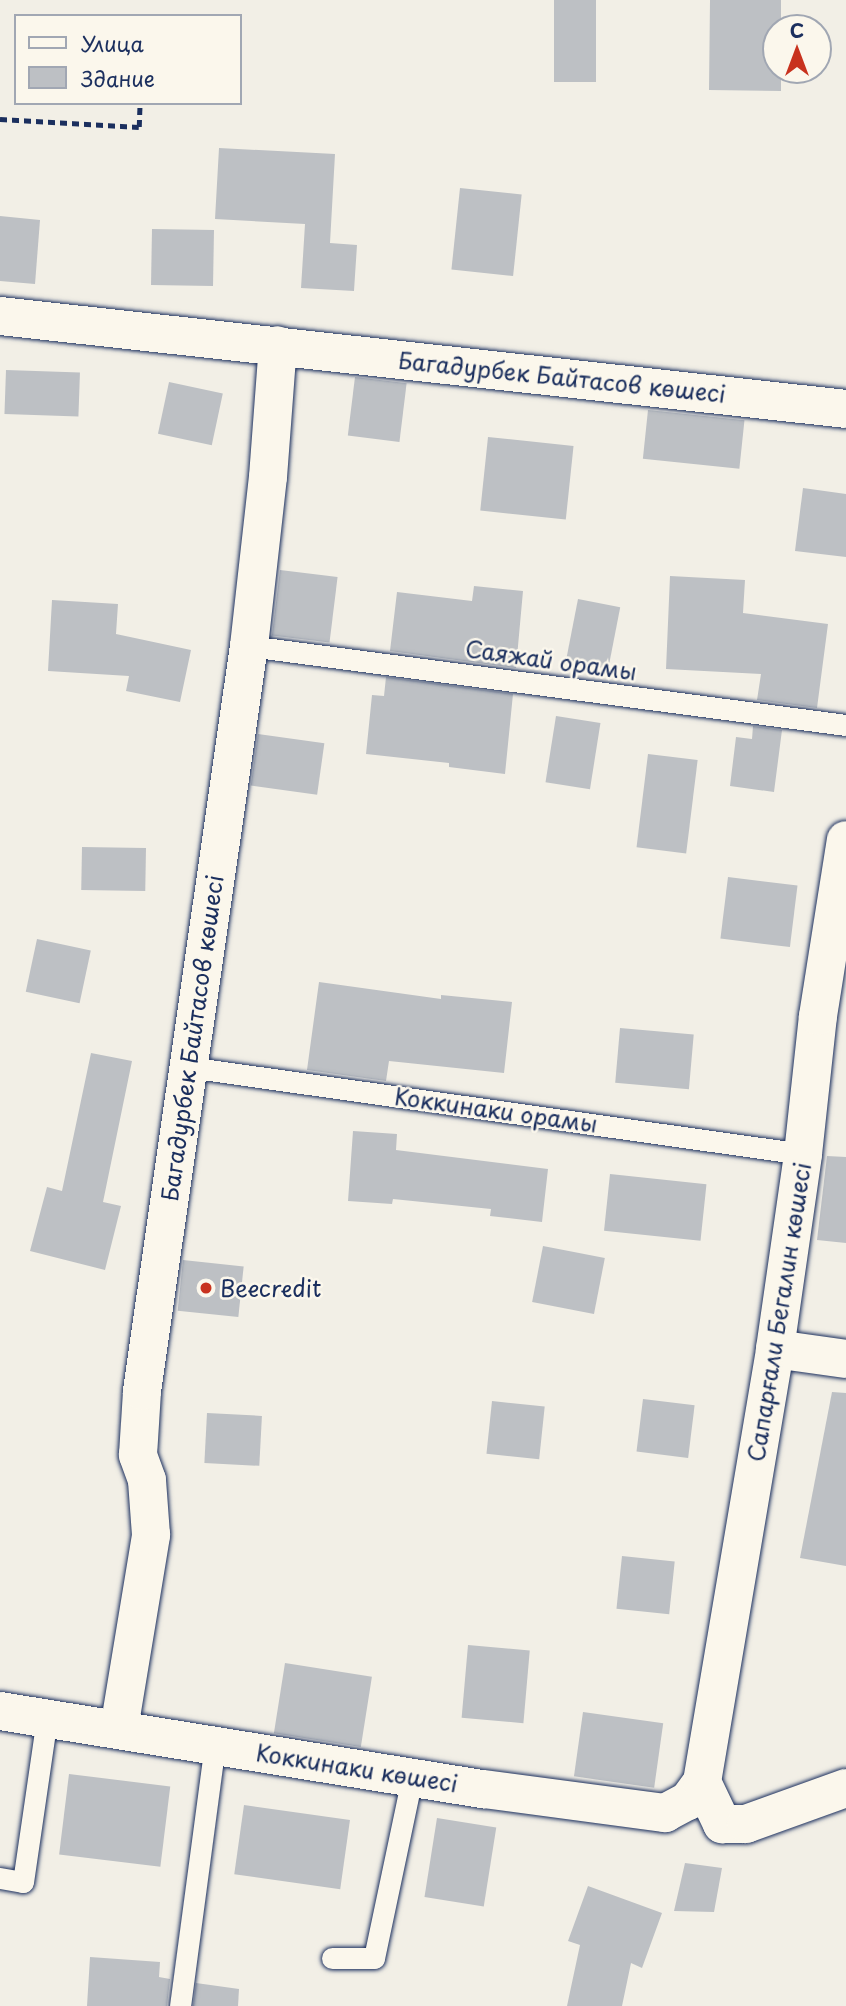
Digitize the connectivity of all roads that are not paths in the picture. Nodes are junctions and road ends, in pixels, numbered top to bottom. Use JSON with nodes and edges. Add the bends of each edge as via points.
{"nodes":[{"id":1,"x":0,"y":316,"type":"edge"},
{"id":2,"x":278,"y":345,"type":"junction"},
{"id":3,"x":846,"y":409,"type":"edge"},
{"id":4,"x":249,"y":646,"type":"junction"},
{"id":5,"x":846,"y":725,"type":"edge"},
{"id":6,"x":846,"y":840,"type":"edge"},
{"id":7,"x":832,"y":1019,"type":"edge"},
{"id":8,"x":188,"y":1067,"type":"junction"},
{"id":9,"x":803,"y":1154,"type":"junction"},
{"id":10,"x":775,"y":1349,"type":"junction"},
{"id":11,"x":846,"y":1359,"type":"edge"},
{"id":12,"x":0,"y":1711,"type":"edge"},
{"id":13,"x":47,"y":1718,"type":"junction"},
{"id":14,"x":119,"y":1728,"type":"junction"},
{"id":15,"x":215,"y":1744,"type":"junction"},
{"id":16,"x":412,"y":1777,"type":"junction"},
{"id":17,"x":702,"y":1782,"type":"junction"},
{"id":18,"x":846,"y":1788,"type":"edge"},
{"id":19,"x":0,"y":1878,"type":"edge"},
{"id":20,"x":332,"y":1958,"type":"dead end"},
{"id":21,"x":180,"y":2006,"type":"edge"}],
"edges":[{"from":1,"to":2,"type":"street","name":"Багадурбек Байтасов көшесі"},
{"from":2,"to":3,"type":"street","name":"Багадурбек Байтасов көшесі"},
{"from":2,"to":4,"type":"street","name":"Багадурбек Байтасов көшесі"},
{"from":4,"to":5,"type":"lane","name":"Саяжай орамы"},
{"from":4,"to":8,"type":"street","name":"Багадурбек Байтасов көшесі"},
{"from":6,"to":7,"type":"street","name":"Сапарғали Бегалин көшесі"},
{"from":7,"to":9,"type":"street","name":"Сапарғали Бегалин көшесі"},
{"from":8,"to":9,"type":"lane","name":"Коккинаки орамы"},
{"from":8,"to":14,"type":"street","name":"Багадурбек Байтасов көшесі","via":[[142,1391],[138,1455],[147,1480],[151,1535]]},
{"from":9,"to":10,"type":"street","name":"Сапарғали Бегалин көшесі"},
{"from":10,"to":11,"type":"street"},
{"from":10,"to":17,"type":"street","name":"Сапарғали Бегалин көшесі"},
{"from":12,"to":13,"type":"street","name":"Коккинаки көшесі"},
{"from":13,"to":14,"type":"street","name":"Коккинаки көшесі"},
{"from":13,"to":19,"type":"lane","via":[[23,1882]]},
{"from":14,"to":15,"type":"street","name":"Коккинаки көшесі"},
{"from":15,"to":16,"type":"street","name":"Коккинаки көшесі"},
{"from":15,"to":21,"type":"lane"},
{"from":16,"to":17,"type":"street","name":"Коккинаки көшесі","via":[[665,1813],[688,1801]]},
{"from":16,"to":20,"type":"lane","via":[[374,1958]]},
{"from":17,"to":18,"type":"street","via":[[722,1824],[746,1824]]}]}
